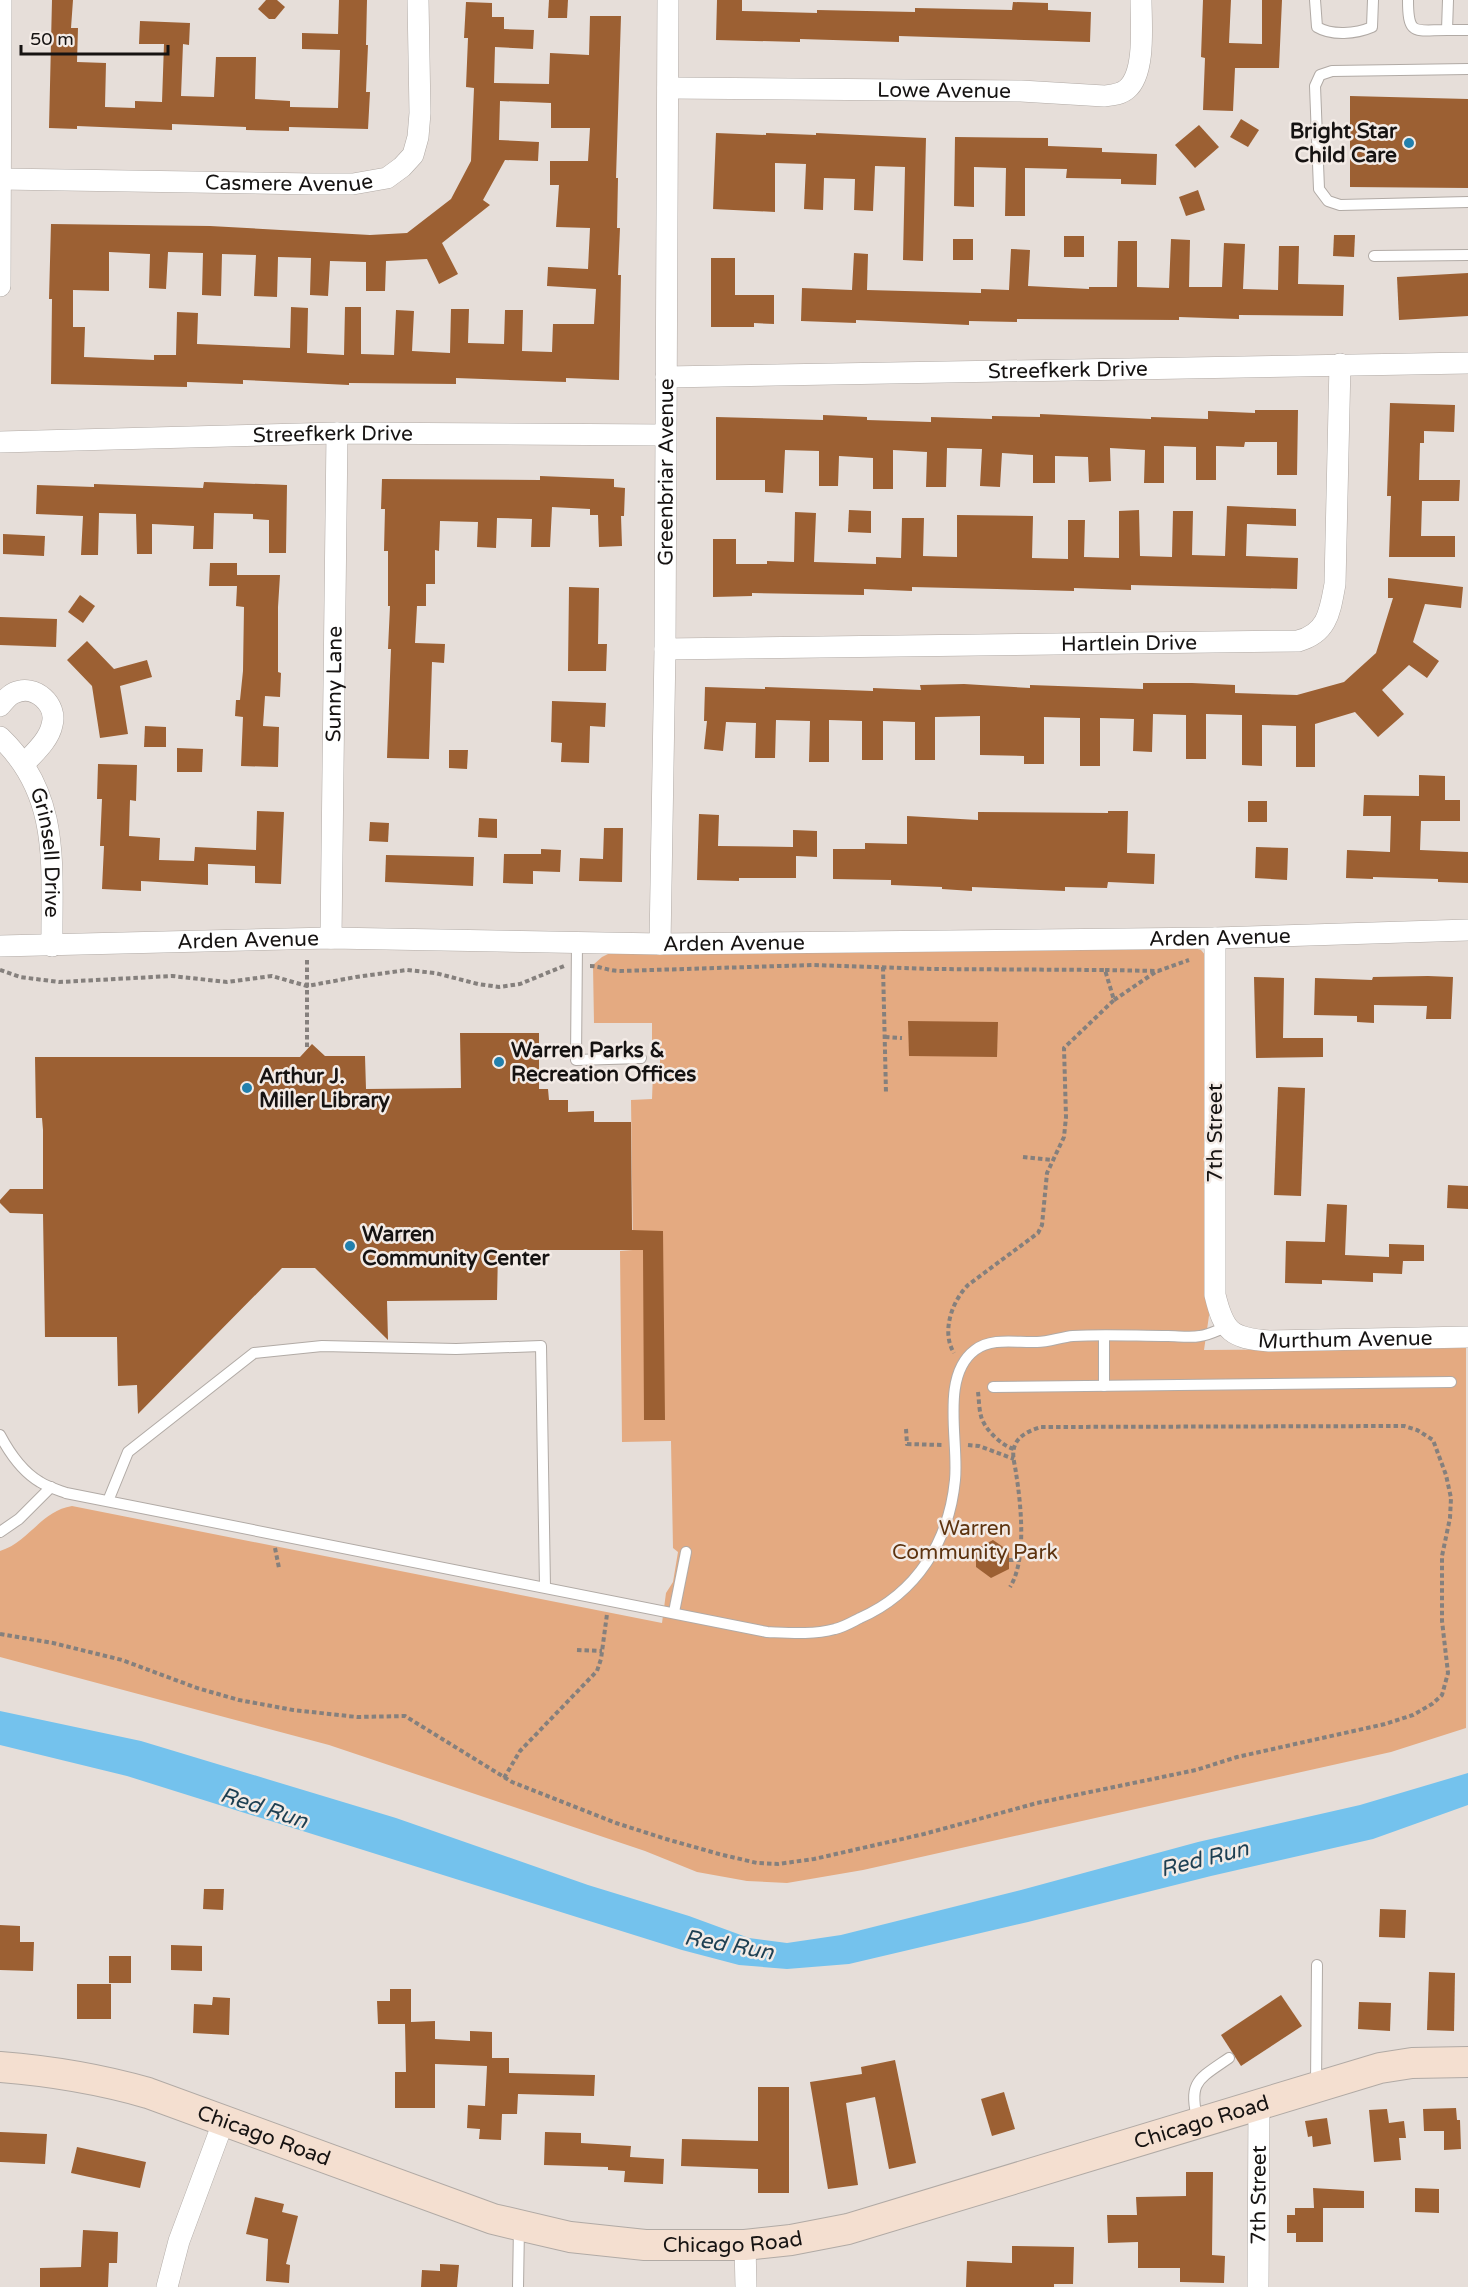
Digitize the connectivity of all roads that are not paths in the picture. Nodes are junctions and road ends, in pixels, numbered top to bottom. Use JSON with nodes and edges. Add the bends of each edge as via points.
{"nodes":[{"id":1,"x":1,"y":0,"type":"edge"},
{"id":2,"x":418,"y":0,"type":"edge"},
{"id":3,"x":668,"y":0,"type":"edge"},
{"id":4,"x":1141,"y":0,"type":"edge"},
{"id":5,"x":1315,"y":0,"type":"edge"},
{"id":6,"x":1373,"y":0,"type":"edge"},
{"id":7,"x":1408,"y":0,"type":"edge"},
{"id":8,"x":1448,"y":0,"type":"edge"},
{"id":9,"x":1447,"y":30,"type":"junction"},
{"id":10,"x":1468,"y":30,"type":"edge"},
{"id":11,"x":1468,"y":69,"type":"edge"},
{"id":12,"x":669,"y":88,"type":"junction"},
{"id":13,"x":1,"y":179,"type":"edge"},
{"id":14,"x":1468,"y":202,"type":"edge"},
{"id":15,"x":1468,"y":255,"type":"edge"},
{"id":16,"x":1374,"y":256,"type":"dead end"},
{"id":17,"x":0,"y":286,"type":"edge"},
{"id":18,"x":1468,"y":363,"type":"edge"},
{"id":19,"x":1340,"y":364,"type":"junction"},
{"id":20,"x":666,"y":377,"type":"junction"},
{"id":21,"x":337,"y":433,"type":"junction"},
{"id":22,"x":665,"y":435,"type":"junction"},
{"id":23,"x":0,"y":442,"type":"edge"},
{"id":24,"x":665,"y":649,"type":"junction"},
{"id":25,"x":0,"y":706,"type":"edge"},
{"id":26,"x":0,"y":737,"type":"edge"},
{"id":27,"x":24,"y":764,"type":"junction"},
{"id":28,"x":1468,"y":930,"type":"edge"},
{"id":29,"x":331,"y":938,"type":"junction"},
{"id":30,"x":1215,"y":938,"type":"junction"},
{"id":31,"x":577,"y":942,"type":"junction"},
{"id":32,"x":660,"y":944,"type":"junction"},
{"id":33,"x":0,"y":946,"type":"edge"},
{"id":34,"x":52,"y":946,"type":"junction"},
{"id":35,"x":641,"y":1058,"type":"dead end"},
{"id":36,"x":1226,"y":1327,"type":"junction"},
{"id":37,"x":1104,"y":1336,"type":"junction"},
{"id":38,"x":1468,"y":1337,"type":"edge"},
{"id":39,"x":1451,"y":1382,"type":"dead end"},
{"id":40,"x":1104,"y":1386,"type":"junction"},
{"id":41,"x":993,"y":1387,"type":"dead end"},
{"id":42,"x":0,"y":1435,"type":"edge"},
{"id":43,"x":51,"y":1487,"type":"junction"},
{"id":44,"x":108,"y":1501,"type":"junction"},
{"id":45,"x":0,"y":1532,"type":"edge"},
{"id":46,"x":686,"y":1552,"type":"dead end"},
{"id":47,"x":545,"y":1587,"type":"junction"},
{"id":48,"x":674,"y":1612,"type":"junction"},
{"id":49,"x":1317,"y":1965,"type":"dead end"},
{"id":50,"x":1229,"y":2058,"type":"dead end"},
{"id":51,"x":1468,"y":2062,"type":"edge"},
{"id":52,"x":0,"y":2067,"type":"edge"},
{"id":53,"x":1316,"y":2086,"type":"junction"},
{"id":54,"x":1260,"y":2104,"type":"junction"},
{"id":55,"x":224,"y":2120,"type":"junction"},
{"id":56,"x":1198,"y":2122,"type":"junction"},
{"id":57,"x":519,"y":2226,"type":"junction"},
{"id":58,"x":746,"y":2245,"type":"junction"},
{"id":59,"x":167,"y":2287,"type":"edge"},
{"id":60,"x":518,"y":2287,"type":"edge"},
{"id":61,"x":746,"y":2287,"type":"edge"},
{"id":62,"x":1258,"y":2287,"type":"edge"}],
"edges":[{"from":1,"to":13,"type":"street"},
{"from":2,"to":13,"type":"street","name":"Casmere Avenue","via":[[418,137],[413,155],[387,178],[353,184]]},
{"from":3,"to":12,"type":"street","name":"Greenbriar Avenue"},
{"from":4,"to":12,"type":"street","name":"Lowe Avenue","via":[[1139,62],[1128,88],[1116,95]]},
{"from":5,"to":6,"type":"lane","via":[[1317,27],[1326,33],[1372,27]]},
{"from":7,"to":9,"type":"lane","via":[[1408,19],[1416,30]]},
{"from":8,"to":9,"type":"lane"},
{"from":9,"to":10,"type":"lane"},
{"from":11,"to":14,"type":"lane","via":[[1332,71],[1320,75],[1315,86],[1319,189],[1328,201],[1340,205]]},
{"from":12,"to":20,"type":"street","name":"Greenbriar Avenue"},
{"from":13,"to":17,"type":"street"},
{"from":15,"to":16,"type":"lane"},
{"from":18,"to":19,"type":"street","name":"Streefkerk Drive"},
{"from":19,"to":20,"type":"street","name":"Streefkerk Drive"},
{"from":19,"to":24,"type":"street","name":"Hartlein Drive","via":[[1335,584],[1326,622],[1310,638]]},
{"from":20,"to":22,"type":"street","name":"Greenbriar Avenue"},
{"from":21,"to":22,"type":"street","name":"Streefkerk Drive"},
{"from":21,"to":23,"type":"street","name":"Streefkerk Drive"},
{"from":21,"to":29,"type":"street","name":"Sunny Lane"},
{"from":22,"to":24,"type":"street","name":"Greenbriar Avenue"},
{"from":24,"to":32,"type":"street","name":"Greenbriar Avenue"},
{"from":25,"to":27,"type":"street","name":"Grinsell Drive","via":[[12,693],[22,690],[34,692],[53,711],[52,726],[41,746]]},
{"from":26,"to":27,"type":"street","name":"Grinsell Drive"},
{"from":27,"to":34,"type":"street","name":"Grinsell Drive","via":[[45,810],[51,841]]},
{"from":28,"to":30,"type":"street","name":"Arden Avenue"},
{"from":29,"to":31,"type":"street","name":"Arden Avenue"},
{"from":29,"to":34,"type":"street","name":"Arden Avenue"},
{"from":30,"to":32,"type":"street","name":"Arden Avenue"},
{"from":30,"to":36,"type":"street","name":"7th Street","via":[[1215,1295]]},
{"from":31,"to":32,"type":"street","name":"Arden Avenue"},
{"from":31,"to":35,"type":"lane","via":[[576,1060]]},
{"from":33,"to":34,"type":"street","name":"Arden Avenue"},
{"from":36,"to":37,"type":"lane","via":[[1201,1336]]},
{"from":36,"to":38,"type":"street","name":"Murthum Avenue","via":[[1241,1337],[1269,1341]]},
{"from":37,"to":40,"type":"lane"},
{"from":37,"to":48,"type":"lane","via":[[996,1342],[978,1347],[964,1360],[957,1372],[954,1395],[956,1477],[950,1513],[934,1553],[895,1599],[837,1629],[802,1634],[767,1632]]},
{"from":39,"to":40,"type":"lane"},
{"from":40,"to":41,"type":"lane"},
{"from":42,"to":43,"type":"lane","via":[[19,1463],[39,1482]]},
{"from":43,"to":44,"type":"lane"},
{"from":43,"to":45,"type":"lane","via":[[20,1519]]},
{"from":44,"to":47,"type":"lane"},
{"from":44,"to":47,"type":"lane","via":[[128,1452],[254,1353],[322,1346],[541,1346]]},
{"from":46,"to":48,"type":"lane"},
{"from":47,"to":48,"type":"lane"},
{"from":49,"to":53,"type":"lane"},
{"from":50,"to":56,"type":"lane","via":[[1202,2076],[1193,2091]]},
{"from":51,"to":53,"type":"street","name":"Chicago Road","via":[[1380,2068]]},
{"from":52,"to":55,"type":"street","name":"Chicago Road","via":[[102,2080]]},
{"from":53,"to":54,"type":"street","name":"Chicago Road"},
{"from":54,"to":56,"type":"street","name":"Chicago Road"},
{"from":54,"to":62,"type":"street","name":"7th Street"},
{"from":55,"to":57,"type":"street","name":"Chicago Road"},
{"from":55,"to":59,"type":"street","via":[[179,2241]]},
{"from":56,"to":58,"type":"street","name":"Chicago Road","via":[[848,2229]]},
{"from":57,"to":58,"type":"street","name":"Chicago Road","via":[[570,2237],[645,2245]]},
{"from":57,"to":60,"type":"lane"},
{"from":58,"to":61,"type":"street"}]}
